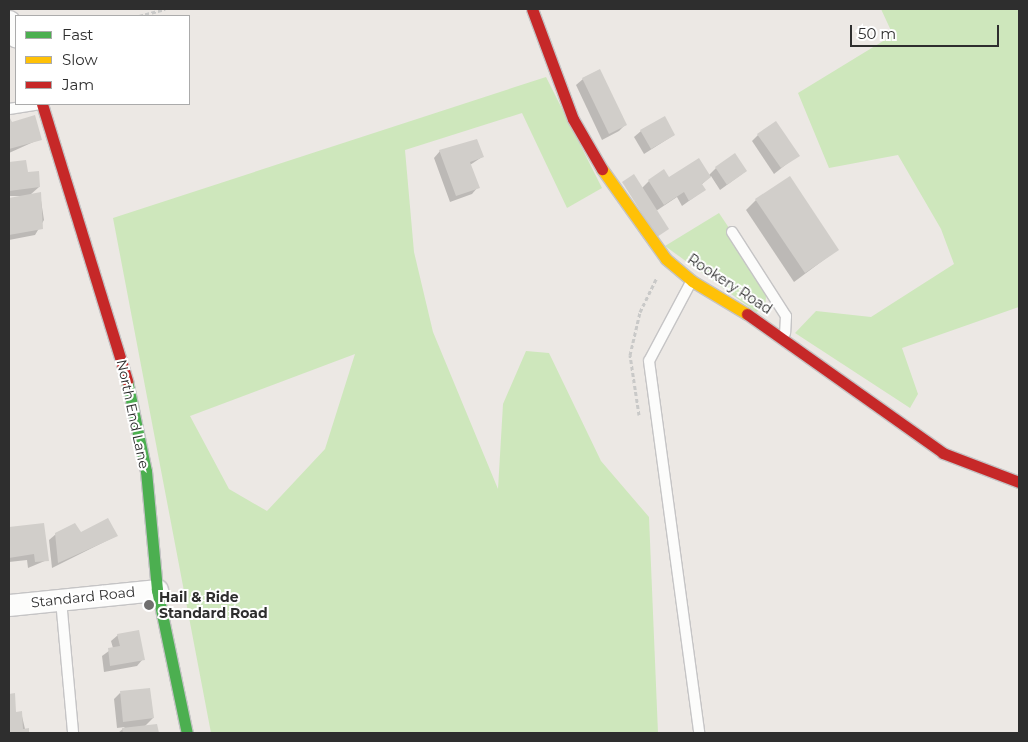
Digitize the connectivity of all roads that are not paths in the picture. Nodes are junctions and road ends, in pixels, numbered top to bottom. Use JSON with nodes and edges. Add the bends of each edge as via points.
{"nodes":[{"id":1,"x":532,"y":9,"type":"edge"},
{"id":2,"x":9,"y":21,"type":"edge"},
{"id":3,"x":15,"y":35,"type":"edge"},
{"id":4,"x":35,"y":105,"type":"edge"},
{"id":5,"x":42,"y":105,"type":"edge"},
{"id":6,"x":9,"y":109,"type":"edge"},
{"id":7,"x":732,"y":232,"type":"dead end"},
{"id":8,"x":692,"y":281,"type":"junction"},
{"id":9,"x":785,"y":336,"type":"junction"},
{"id":10,"x":1019,"y":482,"type":"edge"},
{"id":11,"x":157,"y":590,"type":"junction"},
{"id":12,"x":61,"y":600,"type":"junction"},
{"id":13,"x":9,"y":605,"type":"edge"},
{"id":14,"x":73,"y":733,"type":"edge"},
{"id":15,"x":187,"y":733,"type":"edge"},
{"id":16,"x":699,"y":733,"type":"edge"}],
"edges":[{"from":1,"to":8,"type":"street","name":"Rookery Road","via":[[574,118],[594,158],[666,259]]},
{"from":2,"to":3,"type":"street"},
{"from":4,"to":6,"type":"lane"},
{"from":5,"to":11,"type":"street","name":"North End Lane","via":[[120,350],[146,471]]},
{"from":7,"to":9,"type":"lane","via":[[786,316]]},
{"from":8,"to":9,"type":"street","name":"Rookery Road"},
{"from":8,"to":16,"type":"lane","via":[[649,361]]},
{"from":9,"to":10,"type":"street","name":"Rookery Road","via":[[943,453]]},
{"from":11,"to":12,"type":"street","name":"Standard Road"},
{"from":11,"to":15,"type":"street","name":"North End Lane"},
{"from":12,"to":13,"type":"street","name":"Standard Road"},
{"from":12,"to":14,"type":"lane"}]}
